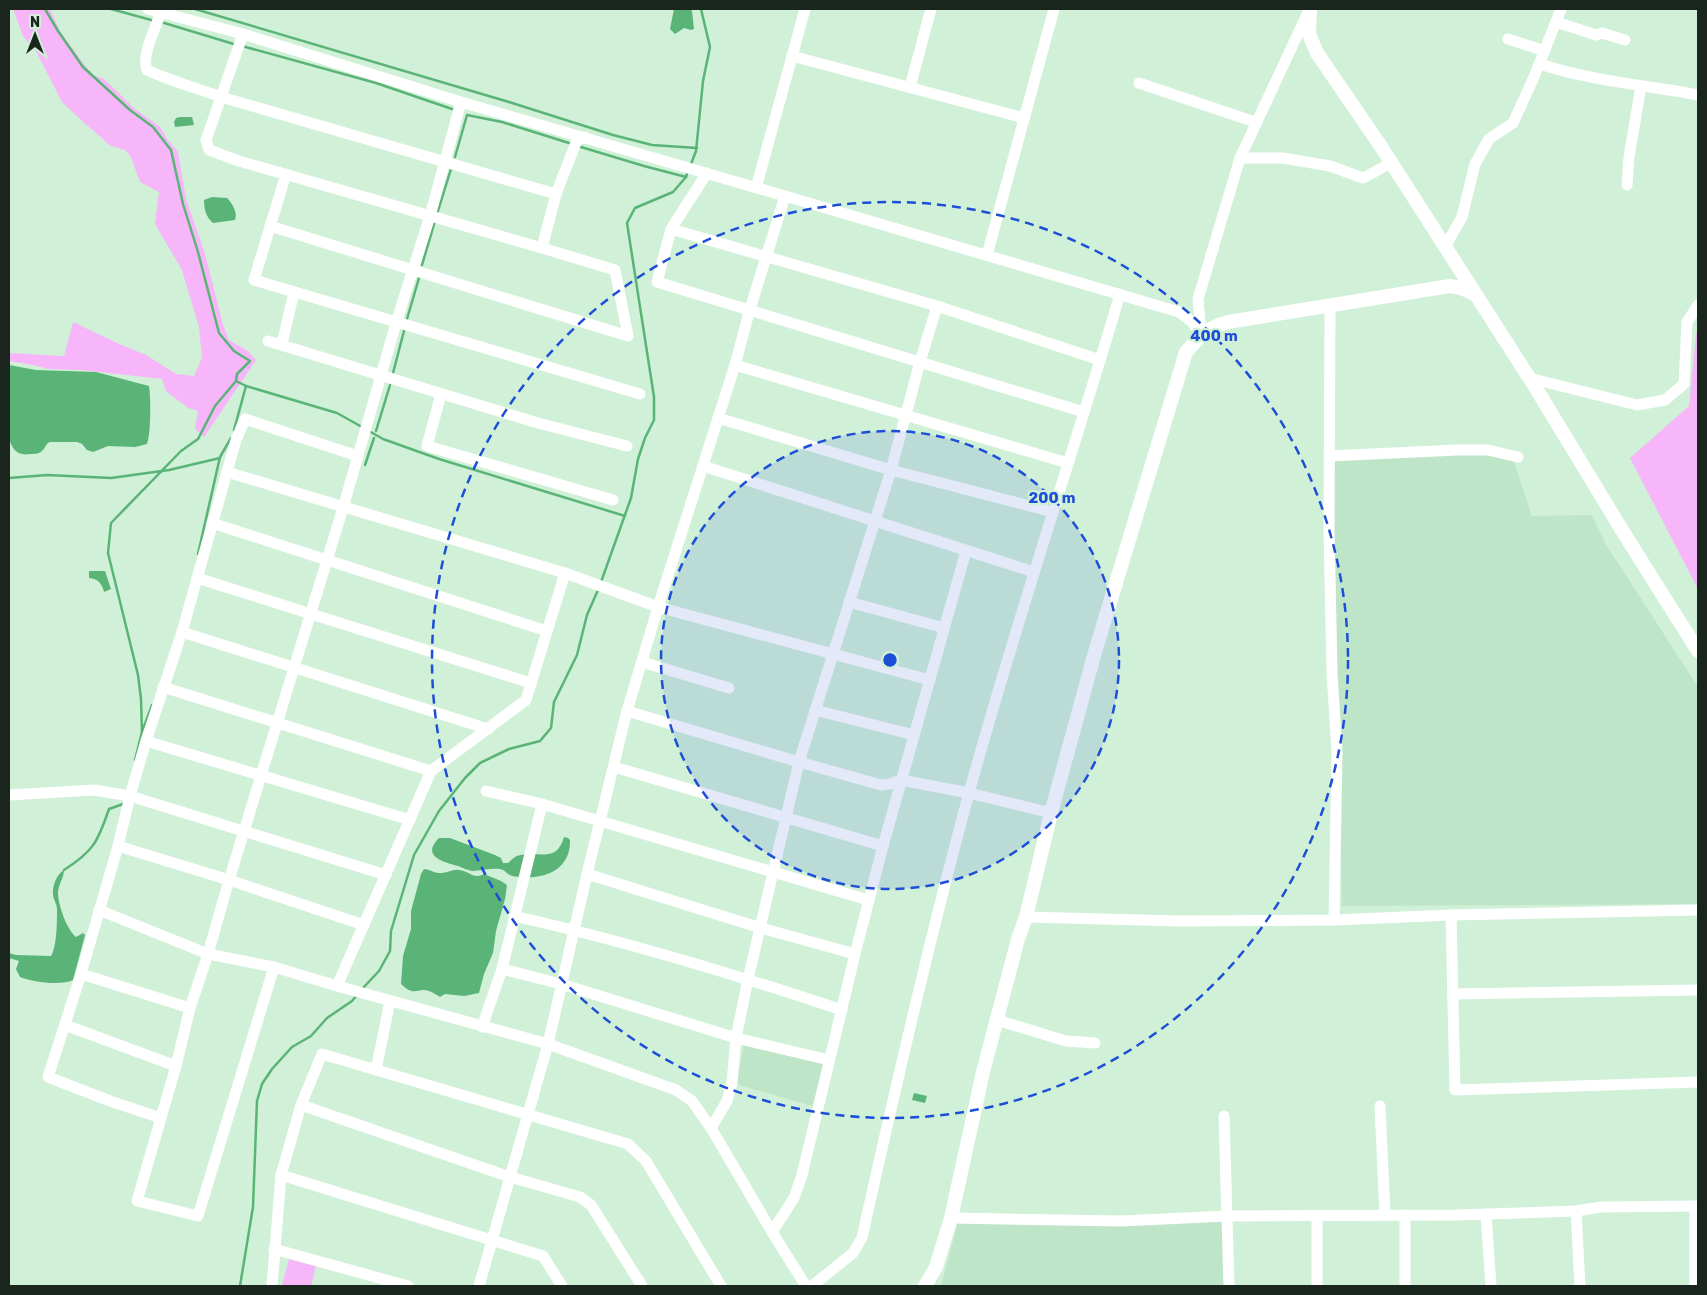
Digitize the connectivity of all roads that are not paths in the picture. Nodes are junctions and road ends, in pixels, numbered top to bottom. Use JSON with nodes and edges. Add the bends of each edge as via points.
{"nodes":[{"id":1,"x":148,"y":9,"type":"edge"},
{"id":2,"x":805,"y":9,"type":"edge"},
{"id":3,"x":931,"y":9,"type":"edge"},
{"id":4,"x":1054,"y":9,"type":"edge"},
{"id":5,"x":1310,"y":9,"type":"edge"},
{"id":6,"x":1562,"y":9,"type":"edge"},
{"id":7,"x":161,"y":12,"type":"junction"},
{"id":8,"x":1556,"y":22,"type":"junction"},
{"id":9,"x":243,"y":34,"type":"junction"},
{"id":10,"x":1508,"y":39,"type":"dead end"},
{"id":11,"x":1625,"y":40,"type":"dead end"},
{"id":12,"x":1545,"y":52,"type":"junction"},
{"id":13,"x":792,"y":56,"type":"junction"},
{"id":14,"x":1540,"y":64,"type":"junction"},
{"id":15,"x":1139,"y":83,"type":"dead end"},
{"id":16,"x":1641,"y":86,"type":"junction"},
{"id":17,"x":910,"y":87,"type":"junction"},
{"id":18,"x":1698,"y":95,"type":"edge"},
{"id":19,"x":221,"y":97,"type":"junction"},
{"id":20,"x":460,"y":102,"type":"junction"},
{"id":21,"x":1024,"y":118,"type":"junction"},
{"id":22,"x":1255,"y":122,"type":"junction"},
{"id":23,"x":585,"y":137,"type":"junction"},
{"id":24,"x":1240,"y":158,"type":"junction"},
{"id":25,"x":444,"y":161,"type":"junction"},
{"id":26,"x":1391,"y":163,"type":"junction"},
{"id":27,"x":704,"y":172,"type":"junction"},
{"id":28,"x":286,"y":174,"type":"junction"},
{"id":29,"x":1628,"y":185,"type":"dead end"},
{"id":30,"x":756,"y":188,"type":"junction"},
{"id":31,"x":556,"y":194,"type":"junction"},
{"id":32,"x":786,"y":196,"type":"junction"},
{"id":33,"x":430,"y":216,"type":"junction"},
{"id":34,"x":270,"y":226,"type":"junction"},
{"id":35,"x":671,"y":229,"type":"junction"},
{"id":36,"x":1445,"y":247,"type":"junction"},
{"id":37,"x":542,"y":248,"type":"junction"},
{"id":38,"x":987,"y":255,"type":"junction"},
{"id":39,"x":766,"y":257,"type":"junction"},
{"id":40,"x":414,"y":269,"type":"junction"},
{"id":41,"x":294,"y":292,"type":"junction"},
{"id":42,"x":1120,"y":294,"type":"junction"},
{"id":43,"x":1475,"y":294,"type":"junction"},
{"id":44,"x":1330,"y":305,"type":"junction"},
{"id":45,"x":1698,"y":305,"type":"edge"},
{"id":46,"x":937,"y":306,"type":"junction"},
{"id":47,"x":750,"y":309,"type":"junction"},
{"id":48,"x":396,"y":322,"type":"junction"},
{"id":49,"x":1201,"y":334,"type":"junction"},
{"id":50,"x":268,"y":340,"type":"dead end"},
{"id":51,"x":282,"y":344,"type":"junction"},
{"id":52,"x":1100,"y":360,"type":"junction"},
{"id":53,"x":920,"y":362,"type":"junction"},
{"id":54,"x":735,"y":365,"type":"junction"},
{"id":55,"x":382,"y":376,"type":"junction"},
{"id":56,"x":1529,"y":378,"type":"junction"},
{"id":57,"x":441,"y":394,"type":"junction"},
{"id":58,"x":640,"y":394,"type":"dead end"},
{"id":59,"x":1084,"y":412,"type":"junction"},
{"id":60,"x":906,"y":415,"type":"junction"},
{"id":61,"x":718,"y":418,"type":"junction"},
{"id":62,"x":627,"y":446,"type":"dead end"},
{"id":63,"x":358,"y":456,"type":"junction"},
{"id":64,"x":1329,"y":456,"type":"junction"},
{"id":65,"x":1518,"y":457,"type":"dead end"},
{"id":66,"x":1068,"y":463,"type":"junction"},
{"id":67,"x":703,"y":466,"type":"junction"},
{"id":68,"x":892,"y":470,"type":"junction"},
{"id":69,"x":228,"y":472,"type":"junction"},
{"id":70,"x":613,"y":500,"type":"dead end"},
{"id":71,"x":342,"y":508,"type":"junction"},
{"id":72,"x":1053,"y":512,"type":"junction"},
{"id":73,"x":874,"y":522,"type":"junction"},
{"id":74,"x":212,"y":523,"type":"junction"},
{"id":75,"x":966,"y":551,"type":"junction"},
{"id":76,"x":327,"y":559,"type":"junction"},
{"id":77,"x":1034,"y":572,"type":"junction"},
{"id":78,"x":565,"y":573,"type":"junction"},
{"id":79,"x":196,"y":578,"type":"junction"},
{"id":80,"x":849,"y":602,"type":"junction"},
{"id":81,"x":658,"y":607,"type":"junction"},
{"id":82,"x":310,"y":613,"type":"junction"},
{"id":83,"x":944,"y":628,"type":"junction"},
{"id":84,"x":547,"y":631,"type":"junction"},
{"id":85,"x":182,"y":632,"type":"junction"},
{"id":86,"x":1698,"y":651,"type":"edge"},
{"id":87,"x":832,"y":655,"type":"junction"},
{"id":88,"x":642,"y":662,"type":"junction"},
{"id":89,"x":294,"y":667,"type":"junction"},
{"id":90,"x":930,"y":680,"type":"junction"},
{"id":91,"x":531,"y":683,"type":"junction"},
{"id":92,"x":163,"y":688,"type":"junction"},
{"id":93,"x":729,"y":688,"type":"dead end"},
{"id":94,"x":815,"y":710,"type":"junction"},
{"id":95,"x":627,"y":711,"type":"junction"},
{"id":96,"x":277,"y":723,"type":"junction"},
{"id":97,"x":488,"y":728,"type":"junction"},
{"id":98,"x":914,"y":735,"type":"junction"},
{"id":99,"x":146,"y":741,"type":"junction"},
{"id":100,"x":799,"y":762,"type":"junction"},
{"id":101,"x":614,"y":767,"type":"junction"},
{"id":102,"x":431,"y":771,"type":"junction"},
{"id":103,"x":261,"y":776,"type":"junction"},
{"id":104,"x":901,"y":780,"type":"junction"},
{"id":105,"x":486,"y":791,"type":"dead end"},
{"id":106,"x":969,"y":793,"type":"junction"},
{"id":107,"x":9,"y":794,"type":"edge"},
{"id":108,"x":130,"y":796,"type":"junction"},
{"id":109,"x":542,"y":804,"type":"junction"},
{"id":110,"x":1051,"y":813,"type":"junction"},
{"id":111,"x":786,"y":818,"type":"junction"},
{"id":112,"x":410,"y":820,"type":"junction"},
{"id":113,"x":600,"y":820,"type":"junction"},
{"id":114,"x":244,"y":831,"type":"junction"},
{"id":115,"x":118,"y":846,"type":"junction"},
{"id":116,"x":882,"y":846,"type":"junction"},
{"id":117,"x":774,"y":873,"type":"junction"},
{"id":118,"x":587,"y":874,"type":"junction"},
{"id":119,"x":386,"y":875,"type":"junction"},
{"id":120,"x":229,"y":880,"type":"junction"},
{"id":121,"x":868,"y":900,"type":"junction"},
{"id":122,"x":99,"y":910,"type":"junction"},
{"id":123,"x":1698,"y":910,"type":"edge"},
{"id":124,"x":1451,"y":915,"type":"junction"},
{"id":125,"x":514,"y":916,"type":"junction"},
{"id":126,"x":1026,"y":917,"type":"junction"},
{"id":127,"x":1334,"y":920,"type":"junction"},
{"id":128,"x":364,"y":925,"type":"junction"},
{"id":129,"x":761,"y":928,"type":"junction"},
{"id":130,"x":575,"y":930,"type":"junction"},
{"id":131,"x":208,"y":954,"type":"junction"},
{"id":132,"x":855,"y":954,"type":"junction"},
{"id":133,"x":274,"y":967,"type":"junction"},
{"id":134,"x":502,"y":969,"type":"junction"},
{"id":135,"x":81,"y":974,"type":"junction"},
{"id":136,"x":748,"y":979,"type":"junction"},
{"id":137,"x":561,"y":984,"type":"junction"},
{"id":138,"x":337,"y":986,"type":"junction"},
{"id":139,"x":1698,"y":990,"type":"edge"},
{"id":140,"x":1453,"y":994,"type":"junction"},
{"id":141,"x":390,"y":1001,"type":"junction"},
{"id":142,"x":190,"y":1008,"type":"junction"},
{"id":143,"x":842,"y":1010,"type":"junction"},
{"id":144,"x":997,"y":1020,"type":"junction"},
{"id":145,"x":65,"y":1025,"type":"junction"},
{"id":146,"x":482,"y":1027,"type":"junction"},
{"id":147,"x":736,"y":1038,"type":"junction"},
{"id":148,"x":1095,"y":1043,"type":"dead end"},
{"id":149,"x":548,"y":1044,"type":"junction"},
{"id":150,"x":829,"y":1060,"type":"junction"},
{"id":151,"x":176,"y":1066,"type":"junction"},
{"id":152,"x":376,"y":1070,"type":"junction"},
{"id":153,"x":1698,"y":1082,"type":"edge"},
{"id":154,"x":301,"y":1105,"type":"junction"},
{"id":155,"x":1380,"y":1106,"type":"dead end"},
{"id":156,"x":527,"y":1114,"type":"junction"},
{"id":157,"x":1224,"y":1116,"type":"dead end"},
{"id":158,"x":161,"y":1118,"type":"junction"},
{"id":159,"x":711,"y":1128,"type":"junction"},
{"id":160,"x":281,"y":1175,"type":"junction"},
{"id":161,"x":510,"y":1177,"type":"junction"},
{"id":162,"x":1697,"y":1206,"type":"edge"},
{"id":163,"x":1576,"y":1212,"type":"junction"},
{"id":164,"x":1486,"y":1214,"type":"junction"},
{"id":165,"x":1385,"y":1215,"type":"junction"},
{"id":166,"x":1405,"y":1215,"type":"junction"},
{"id":167,"x":1227,"y":1216,"type":"junction"},
{"id":168,"x":1317,"y":1216,"type":"junction"},
{"id":169,"x":950,"y":1218,"type":"junction"},
{"id":170,"x":772,"y":1232,"type":"junction"},
{"id":171,"x":491,"y":1241,"type":"junction"},
{"id":172,"x":274,"y":1250,"type":"junction"},
{"id":173,"x":272,"y":1286,"type":"edge"},
{"id":174,"x":408,"y":1286,"type":"edge"},
{"id":175,"x":479,"y":1286,"type":"edge"},
{"id":176,"x":562,"y":1286,"type":"edge"},
{"id":177,"x":642,"y":1286,"type":"edge"},
{"id":178,"x":721,"y":1286,"type":"edge"},
{"id":179,"x":806,"y":1286,"type":"edge"},
{"id":180,"x":812,"y":1286,"type":"edge"},
{"id":181,"x":925,"y":1286,"type":"edge"},
{"id":182,"x":1229,"y":1286,"type":"edge"},
{"id":183,"x":1317,"y":1286,"type":"edge"},
{"id":184,"x":1406,"y":1286,"type":"edge"},
{"id":185,"x":1491,"y":1286,"type":"edge"},
{"id":186,"x":1580,"y":1286,"type":"edge"},
{"id":187,"x":1695,"y":1286,"type":"edge"}],
"edges":[{"from":1,"to":7,"type":"street"},
{"from":2,"to":13,"type":"street"},
{"from":3,"to":17,"type":"street"},
{"from":4,"to":21,"type":"street"},
{"from":5,"to":22,"type":"street"},
{"from":5,"to":26,"type":"main road","via":[[1309,34],[1318,53]]},
{"from":6,"to":8,"type":"street"},
{"from":7,"to":9,"type":"street"},
{"from":7,"to":19,"type":"street","via":[[146,54],[147,70]]},
{"from":8,"to":11,"type":"street"},
{"from":8,"to":12,"type":"street"},
{"from":9,"to":19,"type":"street"},
{"from":9,"to":20,"type":"street"},
{"from":10,"to":12,"type":"street"},
{"from":12,"to":14,"type":"street"},
{"from":13,"to":17,"type":"street"},
{"from":13,"to":30,"type":"street"},
{"from":14,"to":16,"type":"street","via":[[1566,73]]},
{"from":14,"to":36,"type":"street","via":[[1514,123],[1488,139],[1475,164],[1462,217]]},
{"from":15,"to":22,"type":"street"},
{"from":16,"to":18,"type":"street"},
{"from":16,"to":29,"type":"street","via":[[1629,157]]},
{"from":17,"to":21,"type":"street"},
{"from":19,"to":25,"type":"street"},
{"from":19,"to":28,"type":"street","via":[[206,140],[209,150]]},
{"from":20,"to":23,"type":"street"},
{"from":20,"to":25,"type":"street"},
{"from":21,"to":38,"type":"street"},
{"from":22,"to":24,"type":"street"},
{"from":23,"to":27,"type":"street"},
{"from":23,"to":31,"type":"street","via":[[577,140]]},
{"from":24,"to":26,"type":"street","via":[[1282,158],[1330,166],[1363,178]]},
{"from":24,"to":49,"type":"street","via":[[1198,299]]},
{"from":25,"to":31,"type":"street"},
{"from":25,"to":33,"type":"street"},
{"from":26,"to":36,"type":"main road"},
{"from":27,"to":30,"type":"street"},
{"from":27,"to":35,"type":"street"},
{"from":28,"to":33,"type":"street"},
{"from":28,"to":34,"type":"street"},
{"from":30,"to":32,"type":"street"},
{"from":31,"to":37,"type":"street"},
{"from":32,"to":38,"type":"street"},
{"from":32,"to":39,"type":"street"},
{"from":33,"to":37,"type":"street"},
{"from":33,"to":40,"type":"street"},
{"from":34,"to":40,"type":"street"},
{"from":34,"to":41,"type":"street","via":[[254,280]]},
{"from":35,"to":39,"type":"street"},
{"from":35,"to":47,"type":"street","via":[[657,282]]},
{"from":36,"to":43,"type":"main road"},
{"from":37,"to":40,"type":"street","via":[[615,270],[628,336]]},
{"from":38,"to":42,"type":"street"},
{"from":39,"to":46,"type":"street"},
{"from":39,"to":47,"type":"street"},
{"from":40,"to":48,"type":"street"},
{"from":41,"to":48,"type":"street"},
{"from":41,"to":51,"type":"street"},
{"from":42,"to":49,"type":"street","via":[[1179,312]]},
{"from":42,"to":52,"type":"street"},
{"from":43,"to":44,"type":"main road","via":[[1450,286]]},
{"from":43,"to":56,"type":"main road"},
{"from":44,"to":49,"type":"main road","via":[[1228,322]]},
{"from":44,"to":64,"type":"street"},
{"from":45,"to":56,"type":"street","via":[[1687,322],[1684,384],[1665,400],[1637,405]]},
{"from":46,"to":52,"type":"street"},
{"from":46,"to":53,"type":"street"},
{"from":47,"to":53,"type":"street"},
{"from":47,"to":54,"type":"street"},
{"from":48,"to":55,"type":"street"},
{"from":48,"to":58,"type":"street"},
{"from":49,"to":110,"type":"main road","via":[[1186,352],[1095,652]]},
{"from":50,"to":51,"type":"street"},
{"from":51,"to":55,"type":"street"},
{"from":52,"to":59,"type":"street"},
{"from":53,"to":59,"type":"street"},
{"from":53,"to":60,"type":"street"},
{"from":54,"to":60,"type":"street"},
{"from":54,"to":61,"type":"street"},
{"from":55,"to":57,"type":"street"},
{"from":55,"to":63,"type":"street"},
{"from":56,"to":86,"type":"main road"},
{"from":57,"to":62,"type":"street"},
{"from":57,"to":70,"type":"street","via":[[427,446]]},
{"from":59,"to":66,"type":"street"},
{"from":60,"to":66,"type":"street"},
{"from":60,"to":68,"type":"street"},
{"from":61,"to":67,"type":"street"},
{"from":61,"to":68,"type":"street"},
{"from":63,"to":69,"type":"street","via":[[245,419]]},
{"from":63,"to":71,"type":"street"},
{"from":64,"to":65,"type":"street","via":[[1488,450]]},
{"from":64,"to":127,"type":"street","via":[[1332,673],[1337,752]]},
{"from":66,"to":72,"type":"street"},
{"from":67,"to":73,"type":"street"},
{"from":67,"to":81,"type":"street"},
{"from":68,"to":72,"type":"street"},
{"from":68,"to":73,"type":"street"},
{"from":69,"to":71,"type":"street"},
{"from":69,"to":74,"type":"street"},
{"from":71,"to":76,"type":"street"},
{"from":71,"to":78,"type":"street"},
{"from":72,"to":77,"type":"street"},
{"from":73,"to":75,"type":"street"},
{"from":73,"to":80,"type":"street"},
{"from":74,"to":76,"type":"street"},
{"from":74,"to":79,"type":"street"},
{"from":75,"to":77,"type":"street"},
{"from":75,"to":83,"type":"street"},
{"from":76,"to":82,"type":"street"},
{"from":76,"to":84,"type":"street"},
{"from":77,"to":106,"type":"street"},
{"from":78,"to":81,"type":"street"},
{"from":78,"to":84,"type":"street"},
{"from":79,"to":82,"type":"street"},
{"from":79,"to":85,"type":"street"},
{"from":80,"to":83,"type":"street"},
{"from":80,"to":87,"type":"street"},
{"from":81,"to":87,"type":"street"},
{"from":81,"to":88,"type":"street"},
{"from":82,"to":89,"type":"street"},
{"from":82,"to":91,"type":"street"},
{"from":83,"to":90,"type":"street"},
{"from":84,"to":91,"type":"street"},
{"from":85,"to":89,"type":"street"},
{"from":85,"to":92,"type":"street"},
{"from":87,"to":90,"type":"street"},
{"from":87,"to":94,"type":"street"},
{"from":88,"to":93,"type":"street"},
{"from":88,"to":95,"type":"street"},
{"from":89,"to":96,"type":"street"},
{"from":89,"to":97,"type":"street"},
{"from":90,"to":98,"type":"street"},
{"from":91,"to":97,"type":"street","via":[[526,700]]},
{"from":92,"to":96,"type":"street"},
{"from":92,"to":99,"type":"street"},
{"from":94,"to":98,"type":"street"},
{"from":94,"to":100,"type":"street"},
{"from":95,"to":100,"type":"street"},
{"from":95,"to":101,"type":"street"},
{"from":96,"to":102,"type":"street"},
{"from":96,"to":103,"type":"street"},
{"from":97,"to":102,"type":"street"},
{"from":98,"to":104,"type":"street"},
{"from":99,"to":103,"type":"street"},
{"from":99,"to":108,"type":"street"},
{"from":100,"to":104,"type":"street","via":[[881,785]]},
{"from":100,"to":111,"type":"street"},
{"from":101,"to":111,"type":"street"},
{"from":101,"to":113,"type":"street"},
{"from":102,"to":112,"type":"street"},
{"from":103,"to":112,"type":"street"},
{"from":103,"to":114,"type":"street"},
{"from":104,"to":106,"type":"street"},
{"from":104,"to":116,"type":"street"},
{"from":105,"to":109,"type":"street"},
{"from":106,"to":110,"type":"street"},
{"from":106,"to":180,"type":"street","via":[[894,1093],[862,1238],[853,1253]]},
{"from":107,"to":108,"type":"street","via":[[94,790]]},
{"from":108,"to":114,"type":"street"},
{"from":108,"to":115,"type":"street"},
{"from":109,"to":113,"type":"street"},
{"from":109,"to":125,"type":"street"},
{"from":110,"to":126,"type":"main road"},
{"from":111,"to":116,"type":"street"},
{"from":111,"to":117,"type":"street"},
{"from":112,"to":119,"type":"street"},
{"from":113,"to":117,"type":"street"},
{"from":113,"to":118,"type":"street"},
{"from":114,"to":119,"type":"street"},
{"from":114,"to":120,"type":"street"},
{"from":115,"to":120,"type":"street"},
{"from":115,"to":122,"type":"street"},
{"from":116,"to":121,"type":"street"},
{"from":117,"to":121,"type":"street"},
{"from":117,"to":129,"type":"street"},
{"from":118,"to":129,"type":"street"},
{"from":118,"to":130,"type":"street"},
{"from":119,"to":128,"type":"street"},
{"from":120,"to":128,"type":"street"},
{"from":120,"to":131,"type":"street"},
{"from":121,"to":132,"type":"street"},
{"from":122,"to":131,"type":"street"},
{"from":122,"to":135,"type":"street"},
{"from":123,"to":124,"type":"street"},
{"from":124,"to":127,"type":"street"},
{"from":124,"to":140,"type":"street"},
{"from":125,"to":130,"type":"street"},
{"from":125,"to":134,"type":"street"},
{"from":126,"to":127,"type":"street","via":[[1179,921]]},
{"from":126,"to":144,"type":"main road"},
{"from":128,"to":138,"type":"street"},
{"from":129,"to":132,"type":"street"},
{"from":129,"to":136,"type":"street"},
{"from":130,"to":136,"type":"street"},
{"from":130,"to":137,"type":"street"},
{"from":131,"to":133,"type":"street"},
{"from":131,"to":142,"type":"street"},
{"from":132,"to":143,"type":"street"},
{"from":133,"to":138,"type":"street"},
{"from":133,"to":158,"type":"street","via":[[198,1216],[136,1201]]},
{"from":134,"to":137,"type":"street"},
{"from":134,"to":146,"type":"street"},
{"from":135,"to":142,"type":"street"},
{"from":135,"to":145,"type":"street"},
{"from":136,"to":143,"type":"street"},
{"from":136,"to":147,"type":"street"},
{"from":137,"to":147,"type":"street"},
{"from":137,"to":149,"type":"street"},
{"from":138,"to":141,"type":"street"},
{"from":139,"to":140,"type":"street"},
{"from":140,"to":153,"type":"street","via":[[1455,1090]]},
{"from":141,"to":146,"type":"street"},
{"from":141,"to":152,"type":"street"},
{"from":142,"to":151,"type":"street"},
{"from":143,"to":150,"type":"street"},
{"from":144,"to":148,"type":"street","via":[[1066,1041]]},
{"from":144,"to":169,"type":"main road"},
{"from":145,"to":151,"type":"street"},
{"from":145,"to":158,"type":"street","via":[[48,1077]]},
{"from":146,"to":149,"type":"street"},
{"from":147,"to":150,"type":"street"},
{"from":147,"to":159,"type":"street","via":[[732,1083],[727,1101]]},
{"from":149,"to":156,"type":"street"},
{"from":149,"to":159,"type":"street","via":[[676,1090],[692,1101]]},
{"from":150,"to":170,"type":"street","via":[[802,1175],[794,1198]]},
{"from":151,"to":158,"type":"street"},
{"from":152,"to":154,"type":"street","via":[[322,1054]]},
{"from":152,"to":156,"type":"street"},
{"from":154,"to":160,"type":"street"},
{"from":154,"to":161,"type":"street"},
{"from":155,"to":165,"type":"street"},
{"from":156,"to":161,"type":"street"},
{"from":156,"to":178,"type":"street","via":[[628,1144],[646,1161]]},
{"from":157,"to":167,"type":"street"},
{"from":159,"to":170,"type":"street"},
{"from":160,"to":171,"type":"street"},
{"from":160,"to":172,"type":"street"},
{"from":161,"to":171,"type":"street"},
{"from":161,"to":177,"type":"street","via":[[580,1197],[591,1205]]},
{"from":162,"to":163,"type":"street","via":[[1600,1207]]},
{"from":162,"to":187,"type":"street"},
{"from":163,"to":164,"type":"street"},
{"from":163,"to":186,"type":"street"},
{"from":164,"to":166,"type":"street"},
{"from":164,"to":185,"type":"street"},
{"from":165,"to":166,"type":"street"},
{"from":165,"to":168,"type":"street"},
{"from":166,"to":184,"type":"street"},
{"from":167,"to":168,"type":"street"},
{"from":167,"to":169,"type":"street","via":[[1121,1221]]},
{"from":167,"to":182,"type":"street"},
{"from":168,"to":183,"type":"street"},
{"from":169,"to":181,"type":"main road","via":[[936,1267]]},
{"from":170,"to":179,"type":"street"},
{"from":171,"to":175,"type":"street"},
{"from":171,"to":176,"type":"street","via":[[543,1256]]},
{"from":172,"to":173,"type":"street"},
{"from":172,"to":174,"type":"street"}]}
